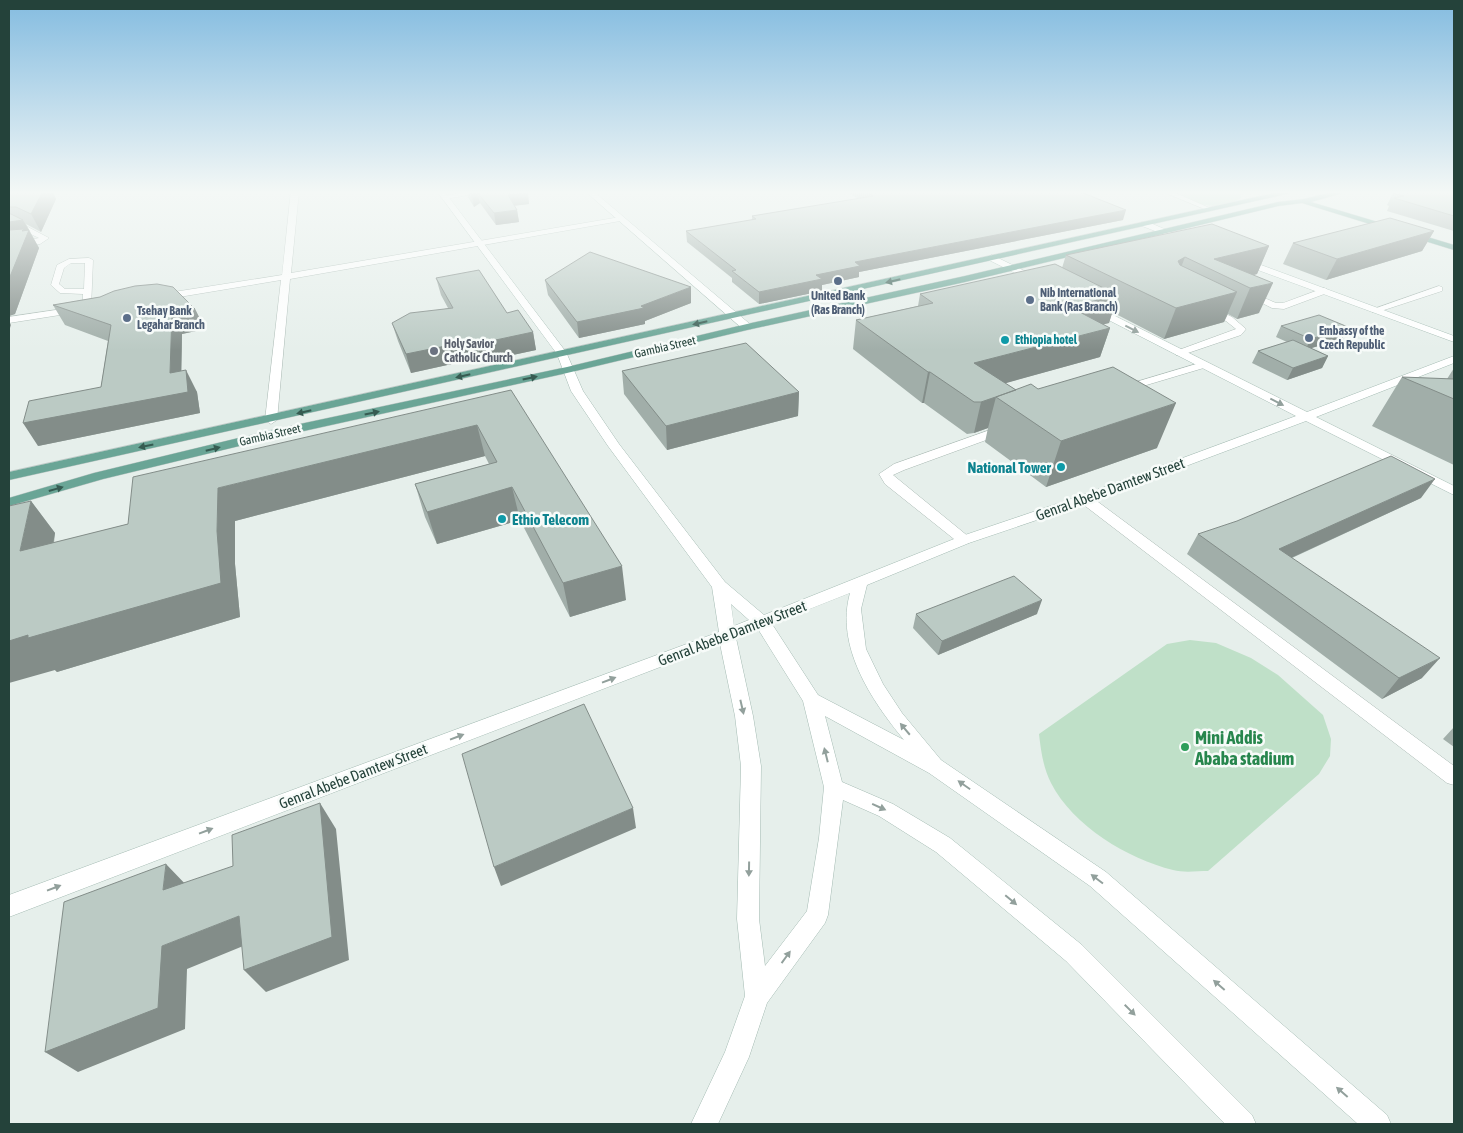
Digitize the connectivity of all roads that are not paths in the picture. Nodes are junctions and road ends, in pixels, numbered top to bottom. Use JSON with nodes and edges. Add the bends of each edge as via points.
{"nodes":[{"id":1,"x":24,"y":244,"type":"edge"},
{"id":2,"x":289,"y":244,"type":"edge"},
{"id":3,"x":474,"y":244,"type":"edge"},
{"id":4,"x":480,"y":244,"type":"edge"},
{"id":5,"x":649,"y":244,"type":"edge"},
{"id":6,"x":1056,"y":244,"type":"edge"},
{"id":7,"x":1108,"y":244,"type":"edge"},
{"id":8,"x":1442,"y":244,"type":"edge"},
{"id":9,"x":9,"y":246,"type":"edge"},
{"id":10,"x":1454,"y":248,"type":"edge"},
{"id":11,"x":992,"y":258,"type":"junction"},
{"id":12,"x":1234,"y":258,"type":"edge"},
{"id":13,"x":1011,"y":267,"type":"junction"},
{"id":14,"x":285,"y":277,"type":"junction"},
{"id":15,"x":1048,"y":286,"type":"edge"},
{"id":16,"x":1439,"y":289,"type":"dead end"},
{"id":17,"x":1324,"y":291,"type":"junction"},
{"id":18,"x":87,"y":292,"type":"junction"},
{"id":19,"x":1242,"y":292,"type":"edge"},
{"id":20,"x":153,"y":298,"type":"edge"},
{"id":21,"x":1082,"y":303,"type":"edge"},
{"id":22,"x":1197,"y":303,"type":"edge"},
{"id":23,"x":92,"y":307,"type":"joint"},
{"id":24,"x":1375,"y":310,"type":"junction"},
{"id":25,"x":732,"y":316,"type":"junction"},
{"id":26,"x":9,"y":320,"type":"edge"},
{"id":27,"x":746,"y":327,"type":"junction"},
{"id":28,"x":1454,"y":339,"type":"edge"},
{"id":29,"x":1179,"y":353,"type":"junction"},
{"id":30,"x":562,"y":354,"type":"junction"},
{"id":31,"x":1454,"y":359,"type":"edge"},
{"id":32,"x":1203,"y":365,"type":"junction"},
{"id":33,"x":567,"y":370,"type":"junction"},
{"id":34,"x":1110,"y":393,"type":"edge"},
{"id":35,"x":1307,"y":417,"type":"junction"},
{"id":36,"x":270,"y":420,"type":"junction"},
{"id":37,"x":1018,"y":424,"type":"edge"},
{"id":38,"x":9,"y":476,"type":"edge"},
{"id":39,"x":1454,"y":491,"type":"edge"},
{"id":40,"x":1085,"y":499,"type":"junction"},
{"id":41,"x":9,"y":502,"type":"edge"},
{"id":42,"x":964,"y":540,"type":"junction"},
{"id":43,"x":860,"y":583,"type":"junction"},
{"id":44,"x":720,"y":586,"type":"junction"},
{"id":45,"x":762,"y":622,"type":"junction"},
{"id":46,"x":728,"y":635,"type":"junction"},
{"id":47,"x":812,"y":700,"type":"junction"},
{"id":48,"x":936,"y":766,"type":"junction"},
{"id":49,"x":1454,"y":777,"type":"edge"},
{"id":50,"x":834,"y":787,"type":"junction"},
{"id":51,"x":9,"y":906,"type":"edge"},
{"id":52,"x":757,"y":996,"type":"junction"},
{"id":53,"x":704,"y":1124,"type":"edge"},
{"id":54,"x":1243,"y":1124,"type":"edge"},
{"id":55,"x":1378,"y":1124,"type":"edge"}],
"edges":[{"from":1,"to":9,"type":"lane"},
{"from":2,"to":14,"type":"street"},
{"from":3,"to":14,"type":"street"},
{"from":4,"to":30,"type":"street"},
{"from":5,"to":25,"type":"street"},
{"from":6,"to":11,"type":"main road","name":"Gambia Street"},
{"from":7,"to":13,"type":"main road","name":"Gambia Street"},
{"from":8,"to":10,"type":"main road"},
{"from":11,"to":13,"type":"street"},
{"from":11,"to":25,"type":"main road","name":"Gambia Street","one_way":true},
{"from":12,"to":17,"type":"street"},
{"from":13,"to":15,"type":"street"},
{"from":13,"to":27,"type":"main road","name":"Gambia Street"},
{"from":14,"to":20,"type":"street"},
{"from":14,"to":36,"type":"street"},
{"from":16,"to":24,"type":"lane"},
{"from":17,"to":19,"type":"lane","via":[[1284,306],[1275,306]]},
{"from":17,"to":24,"type":"street"},
{"from":18,"to":18,"type":"lane","via":[[89,260],[69,261],[60,267],[55,286],[63,291]]},
{"from":18,"to":23,"type":"lane"},
{"from":21,"to":29,"type":"street","one_way":true},
{"from":22,"to":29,"type":"lane","via":[[1229,319],[1241,329],[1238,333]]},
{"from":23,"to":26,"type":"street"},
{"from":24,"to":28,"type":"street"},
{"from":25,"to":27,"type":"street"},
{"from":25,"to":30,"type":"main road","name":"Gambia Street","one_way":true},
{"from":27,"to":33,"type":"main road","name":"Gambia Street"},
{"from":29,"to":32,"type":"street"},
{"from":30,"to":33,"type":"street"},
{"from":30,"to":36,"type":"main road","name":"Gambia Street","one_way":true},
{"from":31,"to":35,"type":"street","name":"Genral Abebe Damtew Street"},
{"from":32,"to":34,"type":"street"},
{"from":32,"to":35,"type":"street","one_way":true},
{"from":41,"to":33,"type":"main road","name":"Gambia Street","one_way":true,"via":[[99,476],[272,434]]},
{"from":33,"to":44,"type":"street","via":[[577,391],[614,446]]},
{"from":35,"to":39,"type":"street"},
{"from":35,"to":40,"type":"street","name":"Genral Abebe Damtew Street"},
{"from":36,"to":38,"type":"main road","name":"Gambia Street","one_way":true},
{"from":37,"to":42,"type":"street","via":[[886,474],[890,481]]},
{"from":40,"to":42,"type":"street","name":"Genral Abebe Damtew Street"},
{"from":40,"to":49,"type":"street"},
{"from":42,"to":43,"type":"street","name":"Genral Abebe Damtew Street"},
{"from":43,"to":45,"type":"street","name":"Genral Abebe Damtew Street"},
{"from":48,"to":43,"type":"street","one_way":true,"via":[[896,718],[876,688],[858,649],[853,609]]},
{"from":44,"to":45,"type":"street"},
{"from":44,"to":46,"type":"street"},
{"from":45,"to":46,"type":"street","name":"Genral Abebe Damtew Street"},
{"from":45,"to":47,"type":"street"},
{"from":51,"to":46,"type":"street","name":"Genral Abebe Damtew Street","one_way":true},
{"from":46,"to":52,"type":"street","one_way":true,"via":[[751,766],[748,919]]},
{"from":47,"to":48,"type":"street"},
{"from":50,"to":47,"type":"street","one_way":true},
{"from":55,"to":48,"type":"street","one_way":true,"via":[[1098,879]]},
{"from":52,"to":50,"type":"street","one_way":true,"via":[[817,915]]},
{"from":50,"to":54,"type":"street","one_way":true,"via":[[886,810],[944,845],[1074,953]]},
{"from":52,"to":53,"type":"street","via":[[736,1057]]}]}
